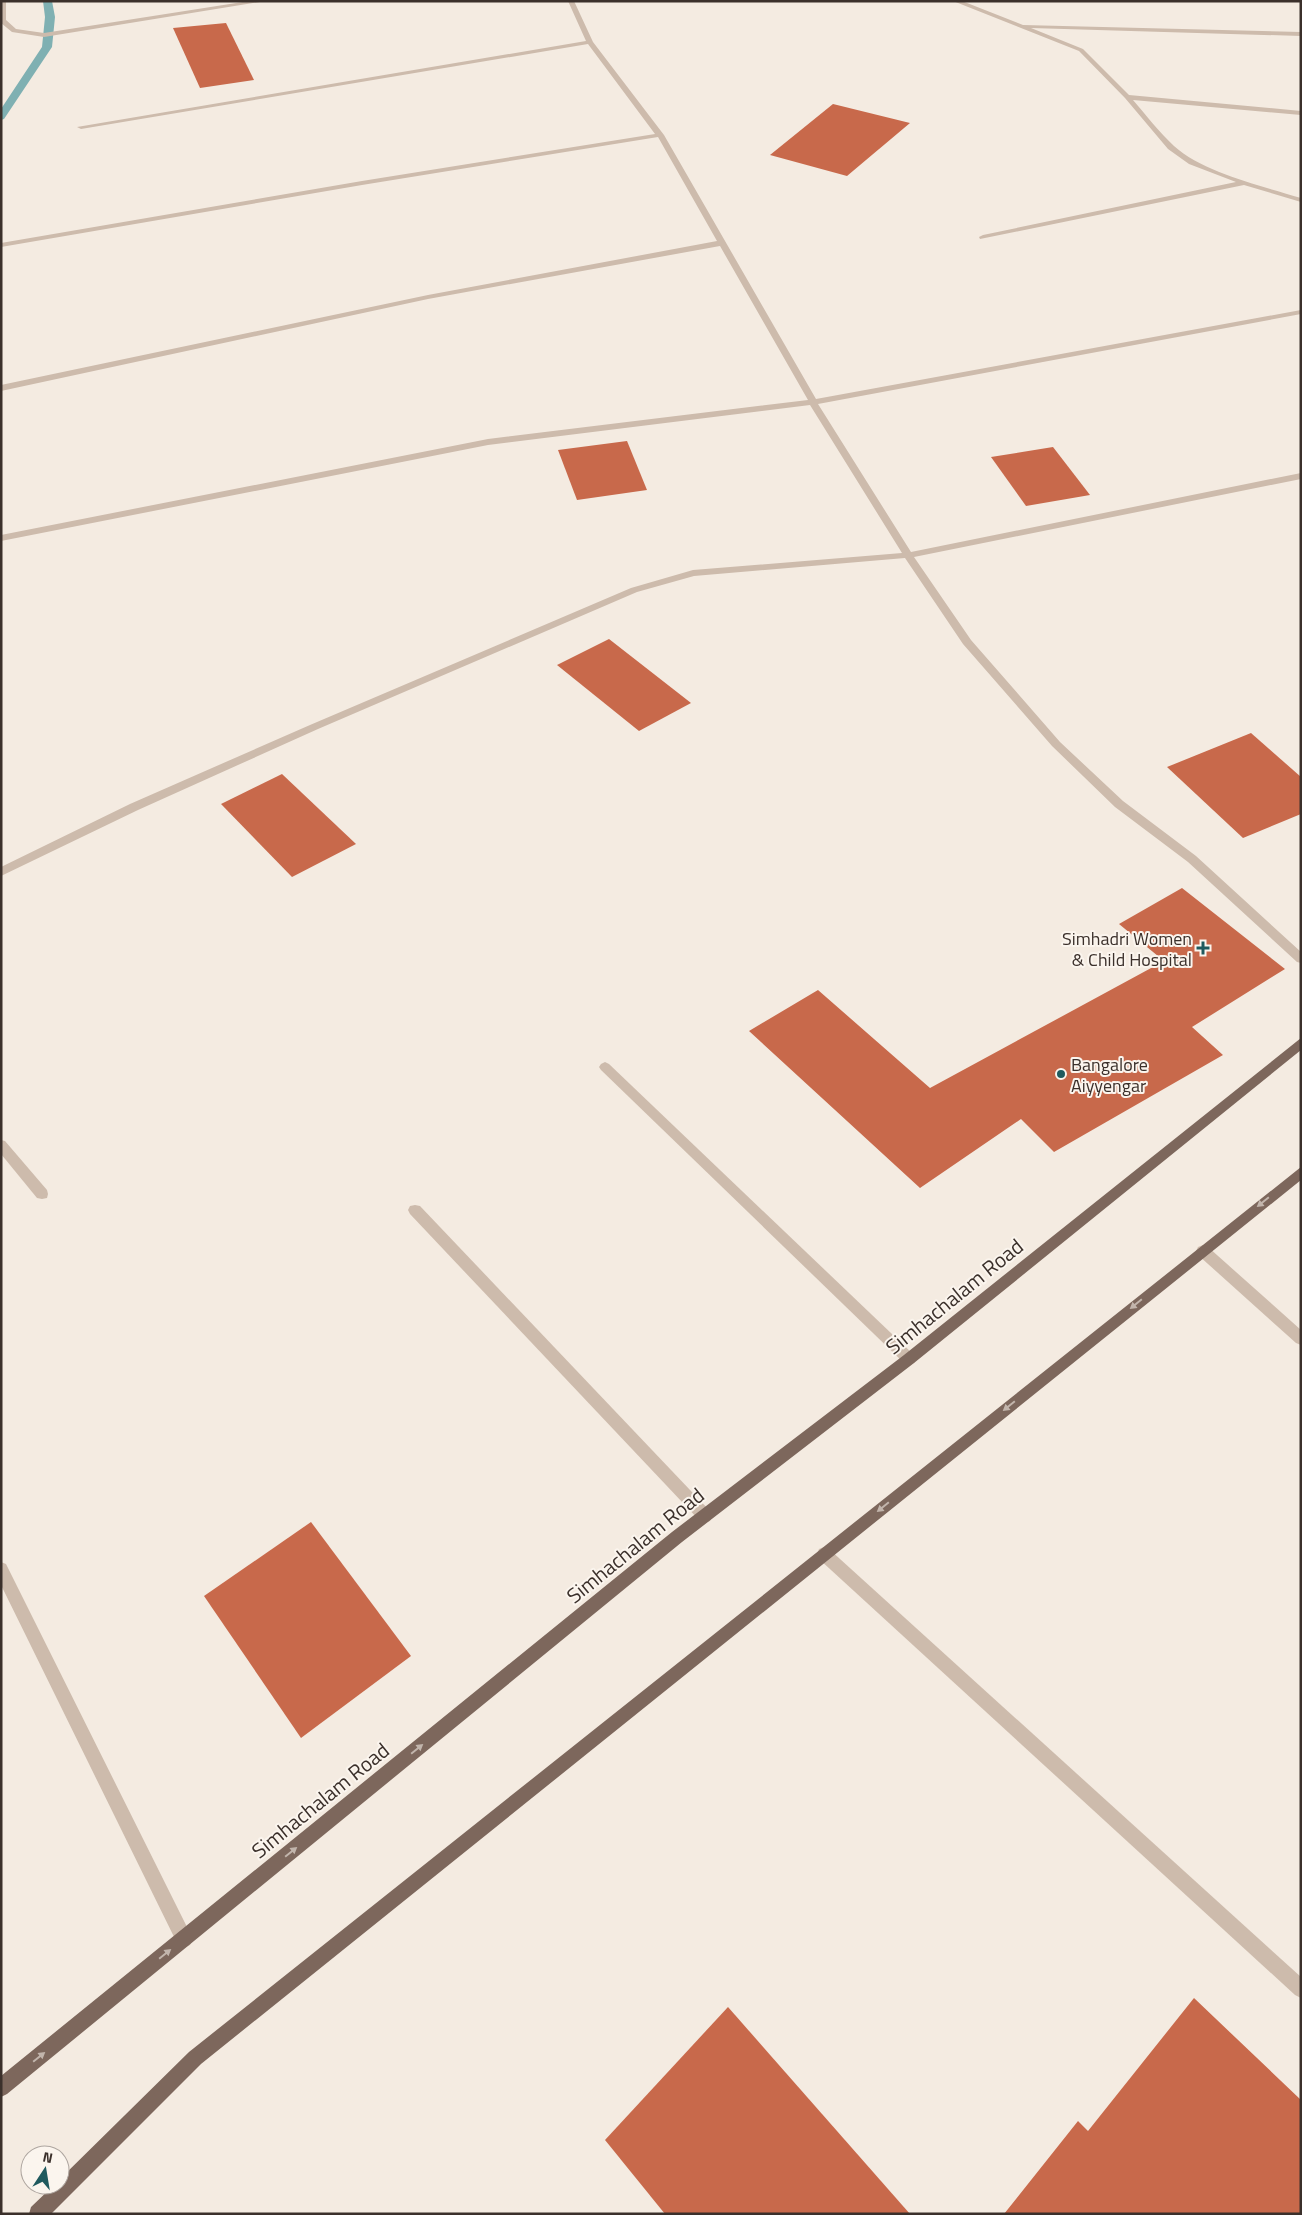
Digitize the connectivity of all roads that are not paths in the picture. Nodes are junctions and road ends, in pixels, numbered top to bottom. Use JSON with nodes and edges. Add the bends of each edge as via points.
{"nodes":[{"id":1,"x":3,"y":1,"type":"edge"},
{"id":2,"x":263,"y":1,"type":"edge"},
{"id":3,"x":571,"y":1,"type":"edge"},
{"id":4,"x":956,"y":1,"type":"edge"},
{"id":5,"x":1016,"y":26,"type":"junction"},
{"id":6,"x":1301,"y":34,"type":"edge"},
{"id":7,"x":590,"y":42,"type":"junction"},
{"id":8,"x":1127,"y":96,"type":"junction"},
{"id":9,"x":1301,"y":113,"type":"edge"},
{"id":10,"x":81,"y":127,"type":"dead end"},
{"id":11,"x":660,"y":135,"type":"junction"},
{"id":12,"x":1244,"y":183,"type":"junction"},
{"id":13,"x":1301,"y":200,"type":"edge"},
{"id":14,"x":983,"y":237,"type":"dead end"},
{"id":15,"x":722,"y":243,"type":"junction"},
{"id":16,"x":1,"y":245,"type":"edge"},
{"id":17,"x":1301,"y":312,"type":"edge"},
{"id":18,"x":1,"y":388,"type":"edge"},
{"id":19,"x":813,"y":402,"type":"junction"},
{"id":20,"x":1301,"y":476,"type":"edge"},
{"id":21,"x":1,"y":538,"type":"edge"},
{"id":22,"x":908,"y":555,"type":"junction"},
{"id":23,"x":1,"y":872,"type":"edge"},
{"id":24,"x":1301,"y":959,"type":"edge"},
{"id":25,"x":1301,"y":1043,"type":"edge"},
{"id":26,"x":605,"y":1067,"type":"dead end"},
{"id":27,"x":1,"y":1145,"type":"edge"},
{"id":28,"x":1301,"y":1172,"type":"edge"},
{"id":29,"x":42,"y":1194,"type":"dead end"},
{"id":30,"x":415,"y":1210,"type":"dead end"},
{"id":31,"x":1202,"y":1251,"type":"junction"},
{"id":32,"x":1301,"y":1339,"type":"edge"},
{"id":33,"x":909,"y":1359,"type":"junction"},
{"id":34,"x":705,"y":1516,"type":"junction"},
{"id":35,"x":824,"y":1554,"type":"junction"},
{"id":36,"x":1,"y":1569,"type":"edge"},
{"id":37,"x":184,"y":1939,"type":"junction"},
{"id":38,"x":1301,"y":1989,"type":"edge"},
{"id":39,"x":1,"y":2088,"type":"edge"},
{"id":40,"x":38,"y":2214,"type":"edge"}],
"edges":[{"from":1,"to":2,"type":"street","via":[[3,21],[14,31],[44,35]]},
{"from":3,"to":7,"type":"street"},
{"from":4,"to":5,"type":"street"},
{"from":5,"to":6,"type":"street"},
{"from":5,"to":8,"type":"street","via":[[1081,50]]},
{"from":7,"to":10,"type":"street"},
{"from":7,"to":11,"type":"street"},
{"from":8,"to":9,"type":"street"},
{"from":8,"to":12,"type":"street","via":[[1171,147],[1192,162]]},
{"from":11,"to":15,"type":"street"},
{"from":11,"to":16,"type":"street"},
{"from":12,"to":13,"type":"street"},
{"from":12,"to":14,"type":"street"},
{"from":15,"to":18,"type":"street","via":[[428,297]]},
{"from":15,"to":19,"type":"street"},
{"from":17,"to":19,"type":"street"},
{"from":19,"to":21,"type":"street","via":[[488,442]]},
{"from":19,"to":22,"type":"street"},
{"from":20,"to":22,"type":"street"},
{"from":22,"to":23,"type":"street","via":[[693,573],[634,590],[134,807]]},
{"from":22,"to":24,"type":"street","via":[[967,642],[1056,744],[1119,804],[1192,859]]},
{"from":25,"to":33,"type":"main road","name":"Simhachalam Road"},
{"from":26,"to":33,"type":"street"},
{"from":27,"to":29,"type":"street"},
{"from":28,"to":31,"type":"main road","one_way":true},
{"from":30,"to":34,"type":"street"},
{"from":31,"to":32,"type":"street"},
{"from":31,"to":35,"type":"main road","one_way":true},
{"from":33,"to":34,"type":"main road","name":"Simhachalam Road"},
{"from":37,"to":34,"type":"main road","name":"Simhachalam Road","one_way":true},
{"from":35,"to":38,"type":"street"},
{"from":35,"to":40,"type":"main road","via":[[195,2058]]},
{"from":36,"to":37,"type":"street"},
{"from":39,"to":37,"type":"main road","name":"Simhachalam Road","one_way":true}]}
